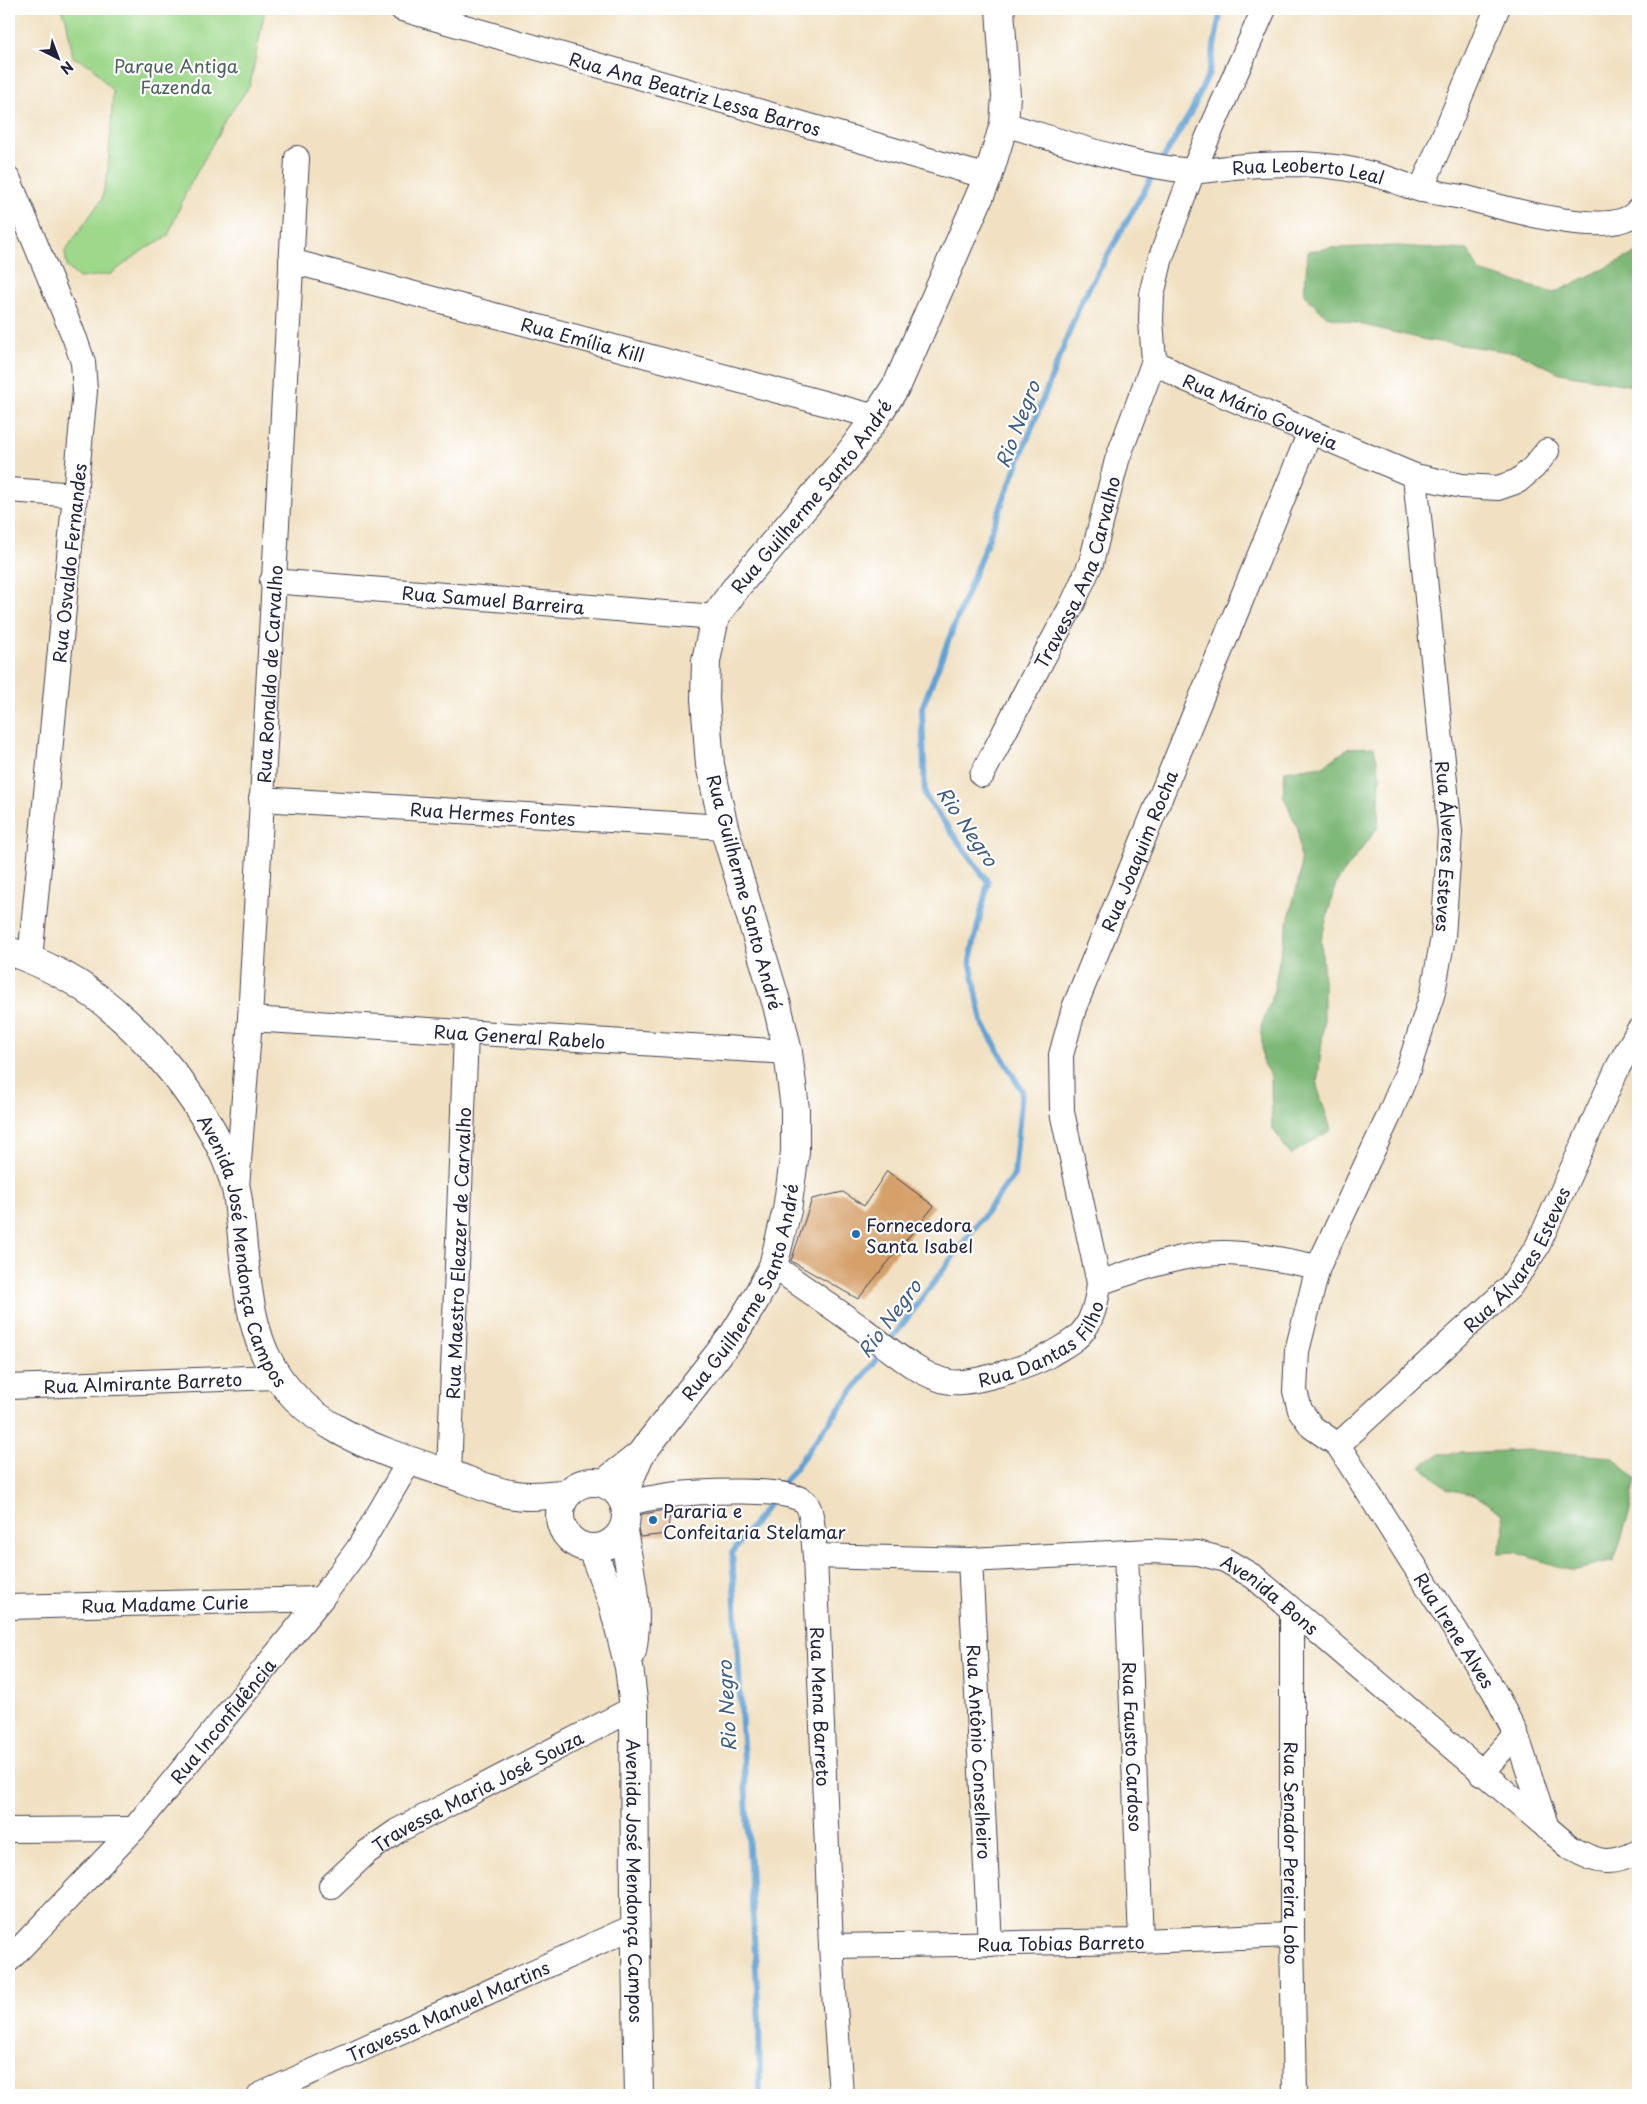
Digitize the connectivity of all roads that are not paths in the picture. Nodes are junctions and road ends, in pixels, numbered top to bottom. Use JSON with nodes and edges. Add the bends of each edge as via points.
{"nodes":[{"id":1,"x":402,"y":9,"type":"edge"},
{"id":2,"x":1000,"y":9,"type":"edge"},
{"id":3,"x":1264,"y":9,"type":"edge"},
{"id":4,"x":1496,"y":9,"type":"edge"},
{"id":5,"x":1004,"y":124,"type":"junction"},
{"id":6,"x":297,"y":158,"type":"dead end"},
{"id":7,"x":1193,"y":171,"type":"junction"},
{"id":8,"x":988,"y":177,"type":"junction"},
{"id":9,"x":9,"y":180,"type":"edge"},
{"id":10,"x":1421,"y":190,"type":"junction"},
{"id":11,"x":1638,"y":210,"type":"edge"},
{"id":12,"x":291,"y":261,"type":"junction"},
{"id":13,"x":1154,"y":361,"type":"junction"},
{"id":14,"x":876,"y":417,"type":"junction"},
{"id":15,"x":1310,"y":432,"type":"junction"},
{"id":16,"x":1547,"y":451,"type":"dead end"},
{"id":17,"x":1415,"y":476,"type":"junction"},
{"id":18,"x":9,"y":490,"type":"edge"},
{"id":19,"x":76,"y":495,"type":"junction"},
{"id":20,"x":272,"y":581,"type":"junction"},
{"id":21,"x":715,"y":617,"type":"junction"},
{"id":22,"x":982,"y":775,"type":"dead end"},
{"id":23,"x":261,"y":799,"type":"junction"},
{"id":24,"x":724,"y":827,"type":"junction"},
{"id":25,"x":19,"y":955,"type":"edge"},
{"id":26,"x":250,"y":1019,"type":"junction"},
{"id":27,"x":1638,"y":1031,"type":"edge"},
{"id":28,"x":466,"y":1032,"type":"junction"},
{"id":29,"x":788,"y":1052,"type":"junction"},
{"id":30,"x":236,"y":1189,"type":"junction"},
{"id":31,"x":773,"y":1266,"type":"junction"},
{"id":32,"x":1318,"y":1267,"type":"junction"},
{"id":33,"x":1099,"y":1283,"type":"junction"},
{"id":34,"x":276,"y":1377,"type":"junction"},
{"id":35,"x":9,"y":1387,"type":"edge"},
{"id":36,"x":1338,"y":1445,"type":"junction"},
{"id":37,"x":410,"y":1460,"type":"junction"},
{"id":38,"x":449,"y":1474,"type":"junction"},
{"id":39,"x":568,"y":1494,"type":"junction"},
{"id":40,"x":617,"y":1495,"type":"junction"},
{"id":41,"x":516,"y":1496,"type":"junction"},
{"id":42,"x":564,"y":1531,"type":"junction"},
{"id":43,"x":623,"y":1531,"type":"junction"},
{"id":44,"x":592,"y":1549,"type":"junction"},
{"id":45,"x":1126,"y":1552,"type":"junction"},
{"id":46,"x":815,"y":1556,"type":"junction"},
{"id":47,"x":970,"y":1560,"type":"junction"},
{"id":48,"x":321,"y":1599,"type":"junction"},
{"id":49,"x":9,"y":1608,"type":"edge"},
{"id":50,"x":1292,"y":1611,"type":"junction"},
{"id":51,"x":629,"y":1667,"type":"junction"},
{"id":52,"x":634,"y":1708,"type":"junction"},
{"id":53,"x":1516,"y":1734,"type":"junction"},
{"id":54,"x":1481,"y":1773,"type":"junction"},
{"id":55,"x":134,"y":1828,"type":"junction"},
{"id":56,"x":1547,"y":1828,"type":"junction"},
{"id":57,"x":9,"y":1830,"type":"edge"},
{"id":58,"x":1638,"y":1852,"type":"edge"},
{"id":59,"x":331,"y":1886,"type":"dead end"},
{"id":60,"x":635,"y":1926,"type":"junction"},
{"id":61,"x":1292,"y":1935,"type":"junction"},
{"id":62,"x":1142,"y":1941,"type":"junction"},
{"id":63,"x":990,"y":1944,"type":"junction"},
{"id":64,"x":831,"y":1946,"type":"junction"},
{"id":65,"x":9,"y":1960,"type":"edge"},
{"id":66,"x":260,"y":2095,"type":"edge"},
{"id":67,"x":638,"y":2095,"type":"edge"},
{"id":68,"x":841,"y":2095,"type":"edge"},
{"id":69,"x":1295,"y":2095,"type":"edge"}],
"edges":[{"from":1,"to":8,"type":"street","name":"Rua Ana Beatriz Lessa Barros"},
{"from":2,"to":5,"type":"main road","name":"Rua Guilherme Santo André","via":[[1006,96]]},
{"from":3,"to":7,"type":"street"},
{"from":4,"to":10,"type":"street"},
{"from":5,"to":7,"type":"street","name":"Rua Leoberto Leal","via":[[1129,161]]},
{"from":5,"to":8,"type":"main road","name":"Rua Guilherme Santo André"},
{"from":6,"to":12,"type":"street","name":"Rua Ronaldo de Carvalho"},
{"from":7,"to":10,"type":"street","name":"Rua Leoberto Leal","via":[[1302,164],[1381,176]]},
{"from":7,"to":13,"type":"street","via":[[1161,257],[1152,295]]},
{"from":8,"to":14,"type":"main road","name":"Rua Guilherme Santo André","via":[[898,383]]},
{"from":9,"to":19,"type":"street","name":"Rua Osvaldo Fernandes","via":[[83,362],[85,392]]},
{"from":10,"to":11,"type":"street","name":"Rua Leoberto Leal","via":[[1585,224],[1615,223]]},
{"from":12,"to":14,"type":"street","name":"Rua Emília Kill"},
{"from":12,"to":20,"type":"street","name":"Rua Ronaldo de Carvalho"},
{"from":13,"to":15,"type":"street","name":"Rua Mário Gouveia","via":[[1182,378]]},
{"from":13,"to":22,"type":"street","name":"Travessa Ana Carvalho","via":[[1117,460],[1091,563]]},
{"from":14,"to":21,"type":"main road","name":"Rua Guilherme Santo André"},
{"from":15,"to":17,"type":"street","name":"Rua Mário Gouveia"},
{"from":15,"to":33,"type":"street","name":"Rua Joaquim Rocha","via":[[1074,1008],[1061,1055],[1062,1112]]},
{"from":16,"to":17,"type":"street","name":"Rua Mário Gouveia","via":[[1518,481],[1498,488],[1462,486]]},
{"from":17,"to":32,"type":"street","name":"Rua Álveres Esteves","via":[[1450,832],[1443,937],[1433,992],[1407,1073]]},
{"from":18,"to":19,"type":"street"},
{"from":19,"to":25,"type":"street","name":"Rua Osvaldo Fernandes"},
{"from":20,"to":21,"type":"street","name":"Rua Samuel Barreira"},
{"from":20,"to":23,"type":"street","name":"Rua Ronaldo de Carvalho"},
{"from":21,"to":24,"type":"main road","name":"Rua Guilherme Santo André","via":[[706,661],[705,699],[710,765]]},
{"from":23,"to":24,"type":"street","name":"Rua Hermes Fontes"},
{"from":23,"to":26,"type":"street","name":"Rua Ronaldo de Carvalho"},
{"from":24,"to":29,"type":"main road","name":"Rua Guilherme Santo André"},
{"from":25,"to":30,"type":"main road","name":"Avenida José Mendonça Campos","via":[[75,982],[108,1006],[148,1043],[191,1095],[218,1142]]},
{"from":26,"to":28,"type":"street","name":"Rua General Rabelo"},
{"from":26,"to":30,"type":"street","name":"Rua Ronaldo de Carvalho"},
{"from":27,"to":36,"type":"street","name":"Rua Álvares Esteves","via":[[1618,1066],[1538,1247],[1510,1287]]},
{"from":28,"to":29,"type":"street","name":"Rua General Rabelo"},
{"from":28,"to":38,"type":"street","name":"Rua Maestro Eleazer de Carvalho"},
{"from":29,"to":31,"type":"main road","name":"Rua Guilherme Santo André","via":[[795,1109],[795,1152],[787,1210]]},
{"from":30,"to":34,"type":"main road","name":"Avenida José Mendonça Campos","via":[[252,1312],[265,1355]]},
{"from":31,"to":33,"type":"street","name":"Rua Dantas Filho","via":[[903,1358],[931,1376],[951,1382],[972,1382],[1040,1361],[1078,1337],[1097,1300]]},
{"from":31,"to":40,"type":"main road","name":"Rua Guilherme Santo André","via":[[734,1334],[640,1455]]},
{"from":32,"to":33,"type":"street","name":"Rua Dantas Filho","via":[[1224,1253],[1182,1258]]},
{"from":32,"to":36,"type":"street","name":"Rua Álveres Esteves","via":[[1297,1352],[1295,1391],[1300,1410],[1312,1428]]},
{"from":34,"to":35,"type":"street","name":"Rua Almirante Barreto"},
{"from":34,"to":37,"type":"main road","name":"Avenida José Mendonça Campos","via":[[317,1418],[347,1435]]},
{"from":36,"to":53,"type":"street","name":"Rua Irene Alves","via":[[1494,1691]]},
{"from":37,"to":38,"type":"main road","name":"Avenida José Mendonça Campos"},
{"from":37,"to":48,"type":"street","name":"Rua Inconfidência","via":[[358,1549]]},
{"from":38,"to":41,"type":"main road","name":"Avenida José Mendonça Campos"},
{"from":39,"to":40,"type":"main road","via":[[578,1485],[591,1482]]},
{"from":39,"to":41,"type":"main road","name":"Avenida José Mendonça Campos"},
{"from":39,"to":42,"type":"main road","via":[[560,1518]]},
{"from":40,"to":43,"type":"main road","via":[[626,1522]]},
{"from":40,"to":46,"type":"street","name":"Rua Mena Barreto","via":[[646,1499],[696,1492],[753,1492],[798,1497],[811,1515]]},
{"from":41,"to":42,"type":"main road","name":"Avenida José Mendonça Campos"},
{"from":42,"to":44,"type":"main road","via":[[575,1544]]},
{"from":43,"to":44,"type":"main road","via":[[605,1547]]},
{"from":43,"to":51,"type":"main road","name":"Avenida José Mendonça Campos","via":[[634,1597],[635,1633]]},
{"from":44,"to":51,"type":"main road","name":"Avenida José Mendonça Campos","via":[[613,1604]]},
{"from":45,"to":47,"type":"street","name":"Avenida Bons"},
{"from":45,"to":50,"type":"street","name":"Avenida Bons","via":[[1198,1553],[1225,1560],[1254,1577]]},
{"from":45,"to":62,"type":"street","name":"Rua Fausto Cardoso"},
{"from":46,"to":47,"type":"street","name":"Avenida Bons"},
{"from":46,"to":64,"type":"street","name":"Rua Mena Barreto"},
{"from":47,"to":63,"type":"street","name":"Rua Antônio Conselheiro"},
{"from":48,"to":49,"type":"street","name":"Rua Madame Curie"},
{"from":48,"to":55,"type":"street","name":"Rua Inconfidência"},
{"from":50,"to":54,"type":"street","name":"Avenida Bons"},
{"from":50,"to":61,"type":"street","name":"Rua Senador Pereira Lobo"},
{"from":51,"to":52,"type":"main road","name":"Avenida José Mendonça Campos"},
{"from":52,"to":59,"type":"street","name":"Travessa Maria José Souza","via":[[397,1831]]},
{"from":52,"to":60,"type":"main road","name":"Avenida José Mendonça Campos"},
{"from":53,"to":54,"type":"street"},
{"from":53,"to":56,"type":"street","name":"Rua Irene Alves"},
{"from":54,"to":56,"type":"street","name":"Avenida Bons"},
{"from":55,"to":57,"type":"street"},
{"from":55,"to":65,"type":"street","name":"Rua Inconfidência"},
{"from":56,"to":58,"type":"street","name":"Avenida Bons","via":[[1590,1859],[1607,1862]]},
{"from":60,"to":66,"type":"street","name":"Travessa Manuel Martins"},
{"from":60,"to":67,"type":"main road","name":"Avenida José Mendonça Campos"},
{"from":61,"to":62,"type":"street","name":"Rua Tobias Barreto"},
{"from":61,"to":69,"type":"street","name":"Rua Senador Pereira Lobo"},
{"from":62,"to":63,"type":"street","name":"Rua Tobias Barreto"},
{"from":63,"to":64,"type":"street","name":"Rua Tobias Barreto"},
{"from":64,"to":68,"type":"street","name":"Rua Mena Barreto"}]}
